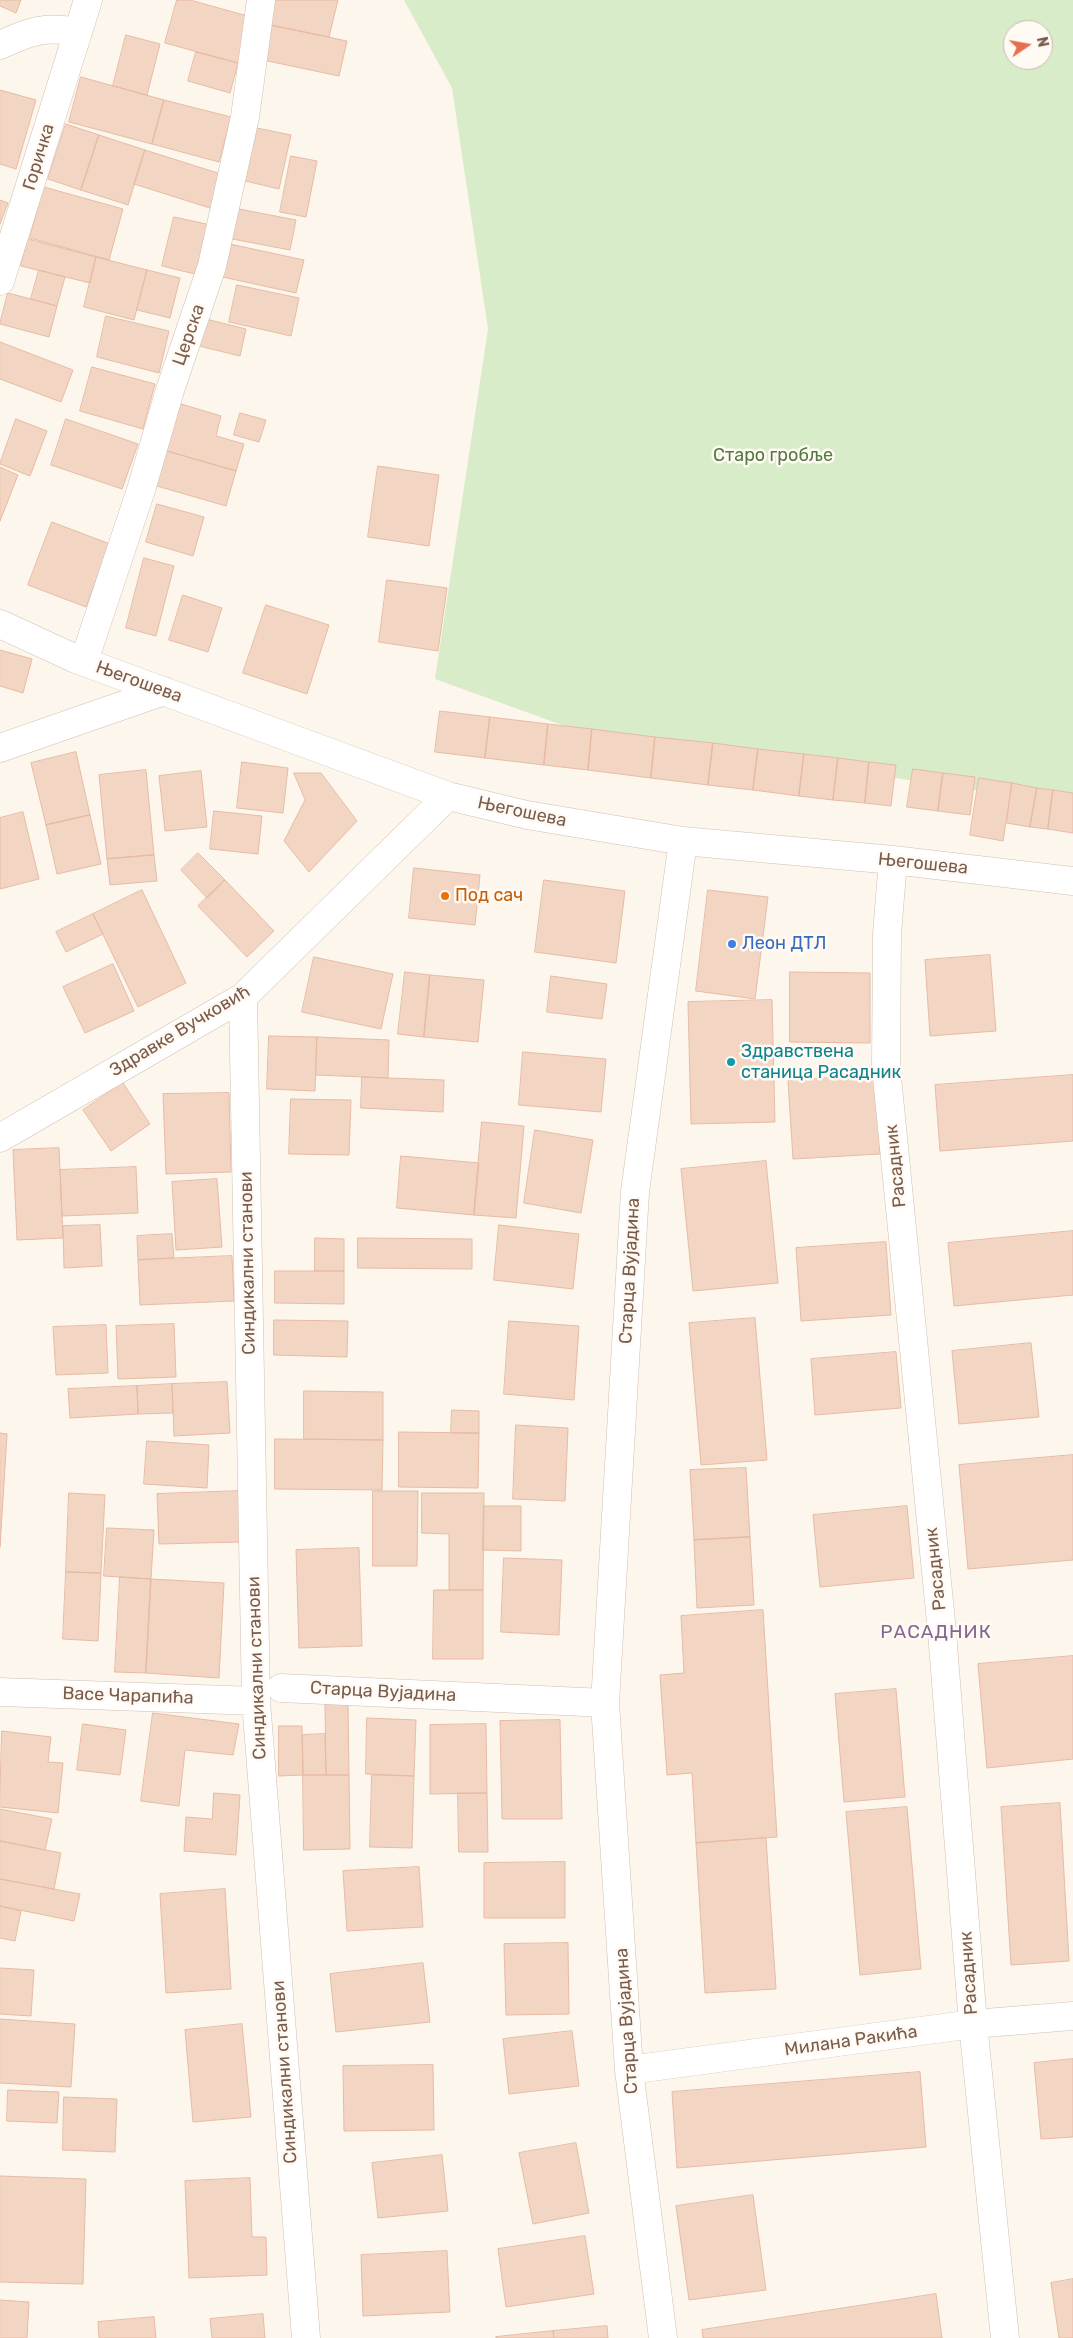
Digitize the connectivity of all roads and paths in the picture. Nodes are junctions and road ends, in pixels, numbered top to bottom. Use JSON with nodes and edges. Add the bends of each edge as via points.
{"nodes":[{"id":1,"x":88,"y":0,"type":"edge"},
{"id":2,"x":262,"y":0,"type":"edge"},
{"id":3,"x":78,"y":32,"type":"junction"},
{"id":4,"x":0,"y":45,"type":"edge"},
{"id":5,"x":0,"y":282,"type":"edge"},
{"id":6,"x":0,"y":624,"type":"edge"},
{"id":7,"x":84,"y":661,"type":"junction"},
{"id":8,"x":164,"y":691,"type":"junction"},
{"id":9,"x":0,"y":748,"type":"edge"},
{"id":10,"x":448,"y":796,"type":"junction"},
{"id":11,"x":683,"y":841,"type":"junction"},
{"id":12,"x":893,"y":860,"type":"junction"},
{"id":13,"x":1073,"y":881,"type":"edge"},
{"id":14,"x":243,"y":997,"type":"junction"},
{"id":15,"x":0,"y":1138,"type":"edge"},
{"id":16,"x":281,"y":1688,"type":"dead end"},
{"id":17,"x":0,"y":1692,"type":"edge"},
{"id":18,"x":256,"y":1701,"type":"junction"},
{"id":19,"x":605,"y":1702,"type":"junction"},
{"id":20,"x":1073,"y":2016,"type":"edge"},
{"id":21,"x":973,"y":2024,"type":"junction"},
{"id":22,"x":629,"y":2070,"type":"junction"},
{"id":23,"x":306,"y":2338,"type":"edge"},
{"id":24,"x":663,"y":2338,"type":"edge"},
{"id":25,"x":1005,"y":2338,"type":"edge"}],
"edges":[{"from":1,"to":3,"type":"street","name":"Горичка"},
{"from":2,"to":7,"type":"street","name":"Церска","via":[[245,117],[212,266]]},
{"from":3,"to":4,"type":"street","via":[[46,28]]},
{"from":3,"to":5,"type":"street","name":"Горичка"},
{"from":6,"to":7,"type":"street","name":"Његошева"},
{"from":7,"to":8,"type":"street","name":"Његошева"},
{"from":8,"to":9,"type":"street"},
{"from":8,"to":10,"type":"street","name":"Његошева"},
{"from":10,"to":11,"type":"street","name":"Његошева","via":[[527,815]]},
{"from":10,"to":14,"type":"street","name":"Здравке Вучковић"},
{"from":11,"to":12,"type":"street","name":"Његошева"},
{"from":11,"to":19,"type":"street","name":"Старца Вујадина","via":[[635,1192]]},
{"from":12,"to":13,"type":"street","name":"Његошева"},
{"from":12,"to":21,"type":"street","name":"Расадник","via":[[887,934],[886,1067],[941,1622]]},
{"from":14,"to":15,"type":"street","name":"Здравке Вучковић"},
{"from":14,"to":18,"type":"street","name":"Синдикални станови"},
{"from":16,"to":19,"type":"street","name":"Старца Вујадина"},
{"from":17,"to":18,"type":"street","name":"Васе Чарапића"},
{"from":18,"to":23,"type":"street","name":"Синдикални станови"},
{"from":19,"to":22,"type":"street","name":"Старца Вујадина"},
{"from":20,"to":21,"type":"street","name":"Милана Ракића"},
{"from":21,"to":22,"type":"street","name":"Милана Ракића"},
{"from":21,"to":25,"type":"street","name":"Расадник"},
{"from":22,"to":24,"type":"street","name":"Старца Вујадина"}]}
